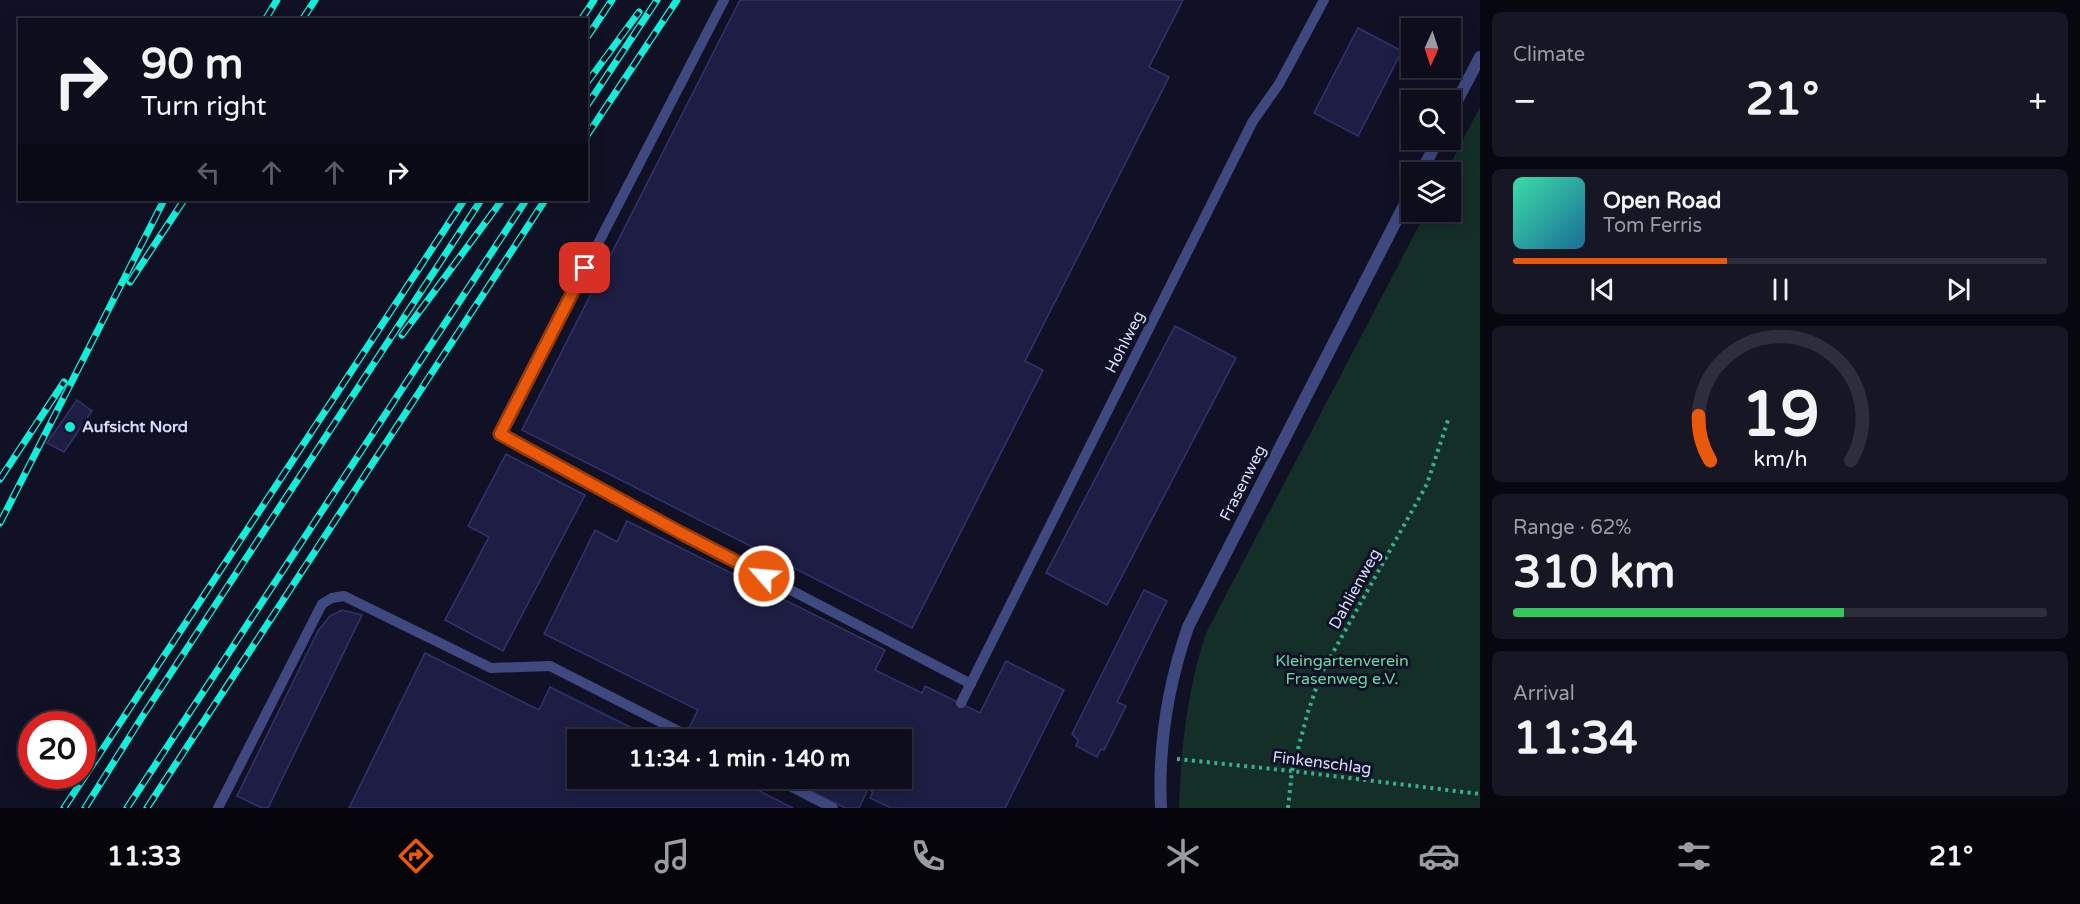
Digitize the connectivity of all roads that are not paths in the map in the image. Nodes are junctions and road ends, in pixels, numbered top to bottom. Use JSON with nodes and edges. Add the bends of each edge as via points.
{"nodes":[{"id":1,"x":724,"y":0,"type":"edge"},
{"id":2,"x":1324,"y":0,"type":"edge"},
{"id":3,"x":1480,"y":57,"type":"edge"},
{"id":4,"x":1461,"y":93,"type":"edge"},
{"id":5,"x":1401,"y":211,"type":"edge"},
{"id":6,"x":971,"y":684,"type":"junction"},
{"id":7,"x":961,"y":703,"type":"dead end"},
{"id":8,"x":674,"y":729,"type":"edge"},
{"id":9,"x":796,"y":789,"type":"edge"},
{"id":10,"x":218,"y":808,"type":"edge"},
{"id":11,"x":833,"y":808,"type":"edge"},
{"id":12,"x":1161,"y":808,"type":"edge"}],
"edges":[{"from":1,"to":6,"type":"lane","via":[[500,434]]},
{"from":2,"to":6,"type":"lane","name":"Hohlweg","via":[[1279,84],[1253,121]]},
{"from":3,"to":4,"type":"street"},
{"from":5,"to":12,"type":"street","name":"Frasenweg","via":[[1188,627],[1175,664],[1167,711],[1161,757]]},
{"from":6,"to":7,"type":"lane","name":"Hohlweg"},
{"from":8,"to":10,"type":"lane","via":[[550,666],[491,668],[344,596],[332,598],[322,604]]},
{"from":9,"to":11,"type":"lane"}]}
